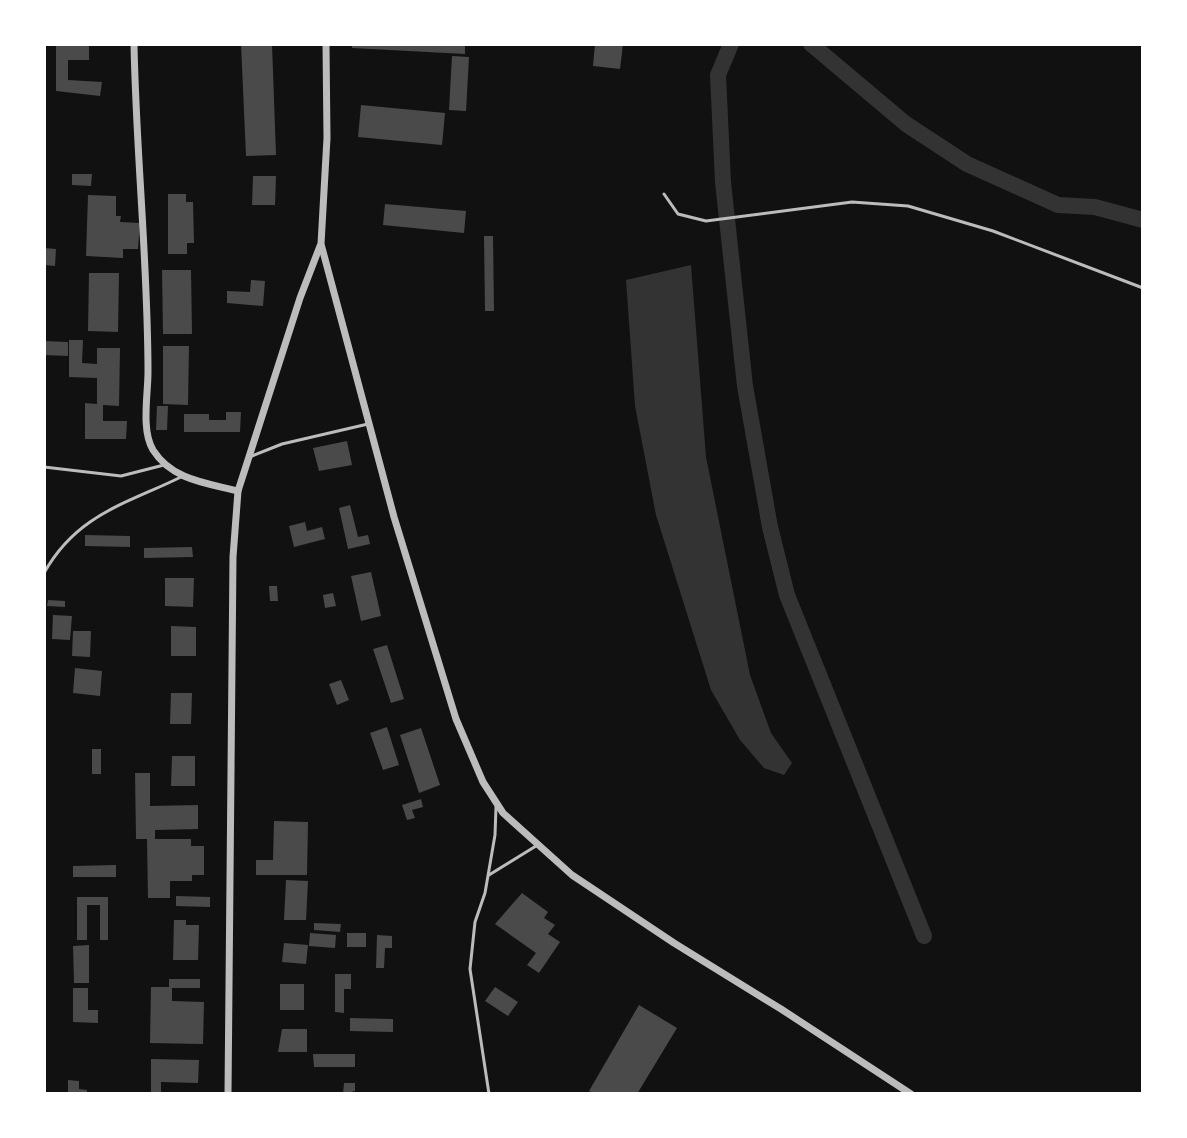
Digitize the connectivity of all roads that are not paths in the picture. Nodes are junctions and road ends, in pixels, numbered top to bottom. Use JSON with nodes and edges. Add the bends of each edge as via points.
{"nodes":[{"id":1,"x":134,"y":44,"type":"edge"},
{"id":2,"x":326,"y":44,"type":"edge"},
{"id":3,"x":664,"y":194,"type":"dead end"},
{"id":4,"x":321,"y":244,"type":"junction"},
{"id":5,"x":1143,"y":288,"type":"edge"},
{"id":6,"x":370,"y":424,"type":"junction"},
{"id":7,"x":248,"y":458,"type":"junction"},
{"id":8,"x":164,"y":465,"type":"junction"},
{"id":9,"x":44,"y":467,"type":"edge"},
{"id":10,"x":181,"y":477,"type":"junction"},
{"id":11,"x":238,"y":491,"type":"junction"},
{"id":12,"x":44,"y":573,"type":"edge"},
{"id":13,"x":497,"y":803,"type":"junction"},
{"id":14,"x":537,"y":845,"type":"junction"},
{"id":15,"x":489,"y":875,"type":"junction"},
{"id":16,"x":907,"y":1093,"type":"edge"},
{"id":17,"x":228,"y":1094,"type":"edge"},
{"id":18,"x":489,"y":1094,"type":"edge"}],
"edges":[{"from":1,"to":8,"type":"street","via":[[148,431],[151,447]]},
{"from":2,"to":4,"type":"street"},
{"from":3,"to":5,"type":"lane","via":[[678,214],[706,221],[852,202],[908,206],[993,231]]},
{"from":4,"to":6,"type":"street"},
{"from":4,"to":7,"type":"street"},
{"from":6,"to":7,"type":"lane","via":[[282,444]]},
{"from":6,"to":13,"type":"street","via":[[456,719]]},
{"from":7,"to":11,"type":"street"},
{"from":8,"to":9,"type":"lane","via":[[121,476]]},
{"from":8,"to":10,"type":"street"},
{"from":10,"to":11,"type":"street"},
{"from":10,"to":12,"type":"lane","via":[[112,507],[73,533]]},
{"from":11,"to":17,"type":"street"},
{"from":13,"to":14,"type":"street"},
{"from":13,"to":15,"type":"lane"},
{"from":14,"to":15,"type":"lane"},
{"from":14,"to":16,"type":"street","via":[[572,875]]},
{"from":15,"to":18,"type":"lane","via":[[475,922],[470,969]]}]}
